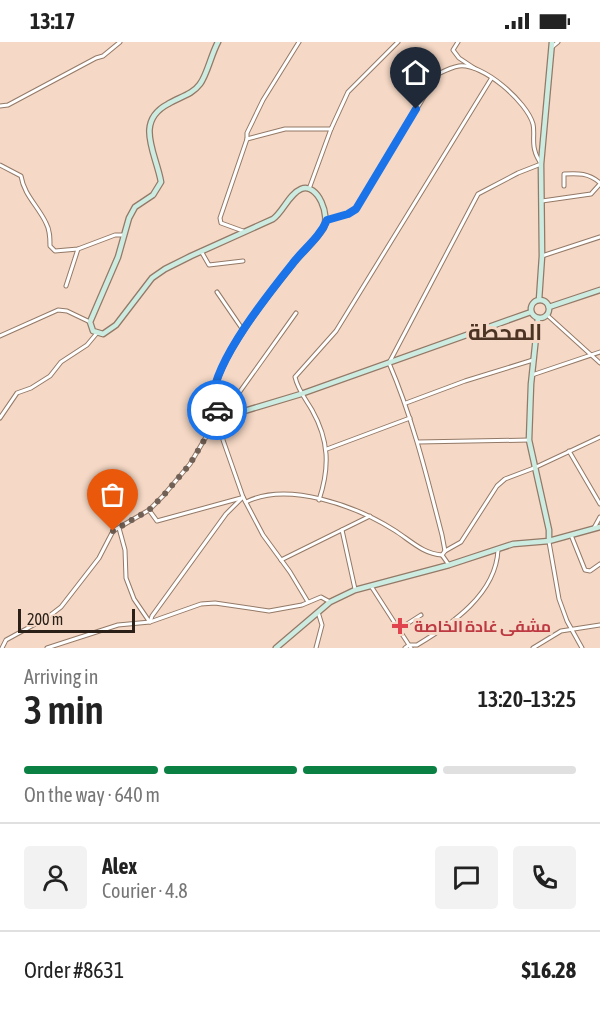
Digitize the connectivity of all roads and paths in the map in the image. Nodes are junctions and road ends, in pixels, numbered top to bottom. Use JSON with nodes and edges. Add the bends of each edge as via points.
{"nodes":[{"id":1,"x":120,"y":42,"type":"edge"},
{"id":2,"x":218,"y":42,"type":"edge"},
{"id":3,"x":299,"y":42,"type":"edge"},
{"id":4,"x":398,"y":42,"type":"edge"},
{"id":5,"x":458,"y":42,"type":"edge"},
{"id":6,"x":552,"y":42,"type":"edge"},
{"id":7,"x":558,"y":42,"type":"edge"},
{"id":8,"x":551,"y":49,"type":"junction"},
{"id":9,"x":476,"y":69,"type":"junction"},
{"id":10,"x":491,"y":79,"type":"junction"},
{"id":11,"x":0,"y":106,"type":"edge"},
{"id":12,"x":331,"y":129,"type":"junction"},
{"id":13,"x":247,"y":139,"type":"junction"},
{"id":14,"x":541,"y":164,"type":"junction"},
{"id":15,"x":0,"y":165,"type":"edge"},
{"id":16,"x":600,"y":184,"type":"edge"},
{"id":17,"x":564,"y":186,"type":"dead end"},
{"id":18,"x":309,"y":189,"type":"junction"},
{"id":19,"x":542,"y":201,"type":"junction"},
{"id":20,"x":327,"y":220,"type":"junction"},
{"id":21,"x":244,"y":231,"type":"junction"},
{"id":22,"x":124,"y":235,"type":"junction"},
{"id":23,"x":600,"y":237,"type":"edge"},
{"id":24,"x":78,"y":249,"type":"junction"},
{"id":25,"x":201,"y":251,"type":"junction"},
{"id":26,"x":542,"y":256,"type":"junction"},
{"id":27,"x":243,"y":261,"type":"dead end"},
{"id":28,"x":66,"y":286,"type":"dead end"},
{"id":29,"x":600,"y":290,"type":"edge"},
{"id":30,"x":217,"y":292,"type":"dead end"},
{"id":31,"x":538,"y":300,"type":"junction"},
{"id":32,"x":549,"y":307,"type":"junction"},
{"id":33,"x":531,"y":312,"type":"junction"},
{"id":34,"x":296,"y":313,"type":"dead end"},
{"id":35,"x":547,"y":315,"type":"junction"},
{"id":36,"x":538,"y":318,"type":"junction"},
{"id":37,"x":90,"y":322,"type":"junction"},
{"id":38,"x":98,"y":332,"type":"junction"},
{"id":39,"x":243,"y":332,"type":"junction"},
{"id":40,"x":0,"y":336,"type":"edge"},
{"id":41,"x":600,"y":352,"type":"edge"},
{"id":42,"x":592,"y":355,"type":"junction"},
{"id":43,"x":533,"y":360,"type":"junction"},
{"id":44,"x":389,"y":363,"type":"junction"},
{"id":45,"x":600,"y":363,"type":"edge"},
{"id":46,"x":532,"y":375,"type":"junction"},
{"id":47,"x":301,"y":394,"type":"junction"},
{"id":48,"x":406,"y":404,"type":"junction"},
{"id":49,"x":410,"y":417,"type":"junction"},
{"id":50,"x":0,"y":418,"type":"edge"},
{"id":51,"x":221,"y":418,"type":"junction"},
{"id":52,"x":600,"y":437,"type":"edge"},
{"id":53,"x":529,"y":440,"type":"junction"},
{"id":54,"x":418,"y":442,"type":"junction"},
{"id":55,"x":327,"y":449,"type":"junction"},
{"id":56,"x":569,"y":451,"type":"junction"},
{"id":57,"x":534,"y":468,"type":"junction"},
{"id":58,"x":243,"y":497,"type":"junction"},
{"id":59,"x":319,"y":500,"type":"junction"},
{"id":60,"x":246,"y":502,"type":"junction"},
{"id":61,"x":600,"y":504,"type":"edge"},
{"id":62,"x":149,"y":510,"type":"junction"},
{"id":63,"x":370,"y":516,"type":"junction"},
{"id":64,"x":600,"y":517,"type":"edge"},
{"id":65,"x":600,"y":527,"type":"edge"},
{"id":66,"x":119,"y":528,"type":"junction"},
{"id":67,"x":593,"y":529,"type":"junction"},
{"id":68,"x":342,"y":530,"type":"junction"},
{"id":69,"x":571,"y":535,"type":"junction"},
{"id":70,"x":549,"y":541,"type":"junction"},
{"id":71,"x":498,"y":548,"type":"junction"},
{"id":72,"x":444,"y":553,"type":"junction"},
{"id":73,"x":281,"y":560,"type":"junction"},
{"id":74,"x":600,"y":564,"type":"edge"},
{"id":75,"x":449,"y":565,"type":"junction"},
{"id":76,"x":371,"y":586,"type":"junction"},
{"id":77,"x":355,"y":590,"type":"junction"},
{"id":78,"x":308,"y":602,"type":"junction"},
{"id":79,"x":330,"y":602,"type":"junction"},
{"id":80,"x":318,"y":612,"type":"junction"},
{"id":81,"x":421,"y":615,"type":"dead end"},
{"id":82,"x":150,"y":622,"type":"junction"},
{"id":83,"x":600,"y":625,"type":"edge"},
{"id":84,"x":399,"y":629,"type":"junction"},
{"id":85,"x":572,"y":630,"type":"junction"},
{"id":86,"x":410,"y":646,"type":"edge"},
{"id":87,"x":2,"y":648,"type":"edge"},
{"id":88,"x":47,"y":648,"type":"edge"},
{"id":89,"x":276,"y":648,"type":"edge"},
{"id":90,"x":316,"y":648,"type":"edge"},
{"id":91,"x":405,"y":648,"type":"edge"},
{"id":92,"x":533,"y":648,"type":"edge"},
{"id":93,"x":582,"y":648,"type":"edge"}],
"edges":[{"from":1,"to":11,"type":"street","via":[[103,56],[9,105]]},
{"from":2,"to":22,"type":"street","via":[[199,86],[157,111],[151,120],[148,131],[161,182],[153,195],[135,207]]},
{"from":3,"to":13,"type":"street","via":[[263,100]]},
{"from":4,"to":12,"type":"street","via":[[348,92]]},
{"from":5,"to":9,"type":"street","via":[[453,50]]},
{"from":6,"to":8,"type":"street"},
{"from":7,"to":8,"type":"street"},
{"from":8,"to":14,"type":"street"},
{"from":9,"to":10,"type":"street"},
{"from":9,"to":20,"type":"street","via":[[461,66],[438,74],[356,209]]},
{"from":10,"to":14,"type":"street","via":[[524,107],[533,124],[535,152]]},
{"from":10,"to":47,"type":"street","via":[[336,331],[295,376]]},
{"from":12,"to":13,"type":"street","via":[[285,129]]},
{"from":12,"to":18,"type":"street"},
{"from":13,"to":21,"type":"street","via":[[220,218],[221,223]]},
{"from":14,"to":19,"type":"street"},
{"from":14,"to":44,"type":"street","via":[[478,194]]},
{"from":15,"to":24,"type":"street","via":[[21,176],[23,188],[46,222],[50,246],[55,251]]},
{"from":16,"to":17,"type":"street","via":[[588,175],[576,173],[564,174]]},
{"from":16,"to":19,"type":"street","via":[[591,194]]},
{"from":18,"to":20,"type":"street","via":[[324,206]]},
{"from":18,"to":21,"type":"street","via":[[301,189],[273,219]]},
{"from":19,"to":26,"type":"street"},
{"from":20,"to":39,"type":"street"},
{"from":21,"to":25,"type":"street"},
{"from":22,"to":24,"type":"street"},
{"from":22,"to":37,"type":"street"},
{"from":23,"to":26,"type":"street"},
{"from":24,"to":28,"type":"street"},
{"from":25,"to":27,"type":"street","via":[[209,265]]},
{"from":25,"to":38,"type":"street","via":[[152,278],[116,326],[103,334]]},
{"from":26,"to":31,"type":"street"},
{"from":29,"to":32,"type":"street"},
{"from":30,"to":39,"type":"street"},
{"from":31,"to":32,"type":"street"},
{"from":31,"to":33,"type":"street"},
{"from":32,"to":35,"type":"street"},
{"from":33,"to":36,"type":"street"},
{"from":33,"to":44,"type":"street"},
{"from":34,"to":51,"type":"street"},
{"from":35,"to":36,"type":"street"},
{"from":35,"to":42,"type":"street"},
{"from":36,"to":43,"type":"street"},
{"from":37,"to":38,"type":"street","via":[[93,331]]},
{"from":37,"to":40,"type":"street","via":[[58,310]]},
{"from":38,"to":50,"type":"street","via":[[50,376],[17,393]]},
{"from":39,"to":51,"type":"street","via":[[215,386],[213,400]]},
{"from":41,"to":42,"type":"street"},
{"from":42,"to":45,"type":"street"},
{"from":42,"to":46,"type":"street"},
{"from":43,"to":46,"type":"street"},
{"from":43,"to":48,"type":"street"},
{"from":44,"to":47,"type":"street"},
{"from":44,"to":48,"type":"street"},
{"from":46,"to":53,"type":"street"},
{"from":47,"to":51,"type":"street"},
{"from":47,"to":55,"type":"street","via":[[315,416]]},
{"from":48,"to":49,"type":"street"},
{"from":49,"to":54,"type":"street"},
{"from":49,"to":55,"type":"street"},
{"from":51,"to":58,"type":"street","via":[[220,430]]},
{"from":51,"to":62,"type":"street","via":[[190,464]]},
{"from":52,"to":56,"type":"street"},
{"from":53,"to":54,"type":"street"},
{"from":53,"to":57,"type":"street"},
{"from":54,"to":72,"type":"street"},
{"from":55,"to":59,"type":"street","via":[[325,484]]},
{"from":56,"to":57,"type":"street"},
{"from":56,"to":61,"type":"street"},
{"from":57,"to":70,"type":"street"},
{"from":57,"to":72,"type":"street","via":[[497,486],[461,542]]},
{"from":58,"to":60,"type":"street"},
{"from":58,"to":62,"type":"street","via":[[157,521]]},
{"from":58,"to":82,"type":"street","via":[[226,514]]},
{"from":59,"to":60,"type":"street","via":[[269,495]]},
{"from":59,"to":63,"type":"street"},
{"from":60,"to":73,"type":"street"},
{"from":62,"to":66,"type":"street"},
{"from":63,"to":68,"type":"street"},
{"from":63,"to":72,"type":"street","via":[[427,552]]},
{"from":64,"to":67,"type":"street"},
{"from":65,"to":67,"type":"street"},
{"from":66,"to":82,"type":"street","via":[[126,578],[134,599]]},
{"from":66,"to":87,"type":"street","via":[[113,531],[99,558],[61,607],[6,640]]},
{"from":67,"to":69,"type":"street"},
{"from":68,"to":73,"type":"street"},
{"from":68,"to":77,"type":"street"},
{"from":69,"to":70,"type":"street"},
{"from":69,"to":74,"type":"street","via":[[585,570]]},
{"from":70,"to":71,"type":"street"},
{"from":70,"to":85,"type":"street","via":[[559,599]]},
{"from":71,"to":75,"type":"street"},
{"from":71,"to":86,"type":"street","via":[[489,582],[471,606],[417,645]]},
{"from":72,"to":75,"type":"street"},
{"from":73,"to":78,"type":"street"},
{"from":75,"to":76,"type":"street"},
{"from":76,"to":77,"type":"street"},
{"from":76,"to":84,"type":"street"},
{"from":77,"to":79,"type":"street"},
{"from":78,"to":79,"type":"street","via":[[321,597]]},
{"from":78,"to":82,"type":"street","via":[[269,611],[201,604]]},
{"from":79,"to":80,"type":"street"},
{"from":80,"to":89,"type":"street"},
{"from":80,"to":90,"type":"street","via":[[322,625]]},
{"from":81,"to":84,"type":"street"},
{"from":82,"to":88,"type":"street","via":[[118,625]]},
{"from":83,"to":85,"type":"street"},
{"from":84,"to":86,"type":"street"},
{"from":85,"to":92,"type":"street","via":[[561,631]]},
{"from":85,"to":93,"type":"street"},
{"from":86,"to":91,"type":"street"}]}
